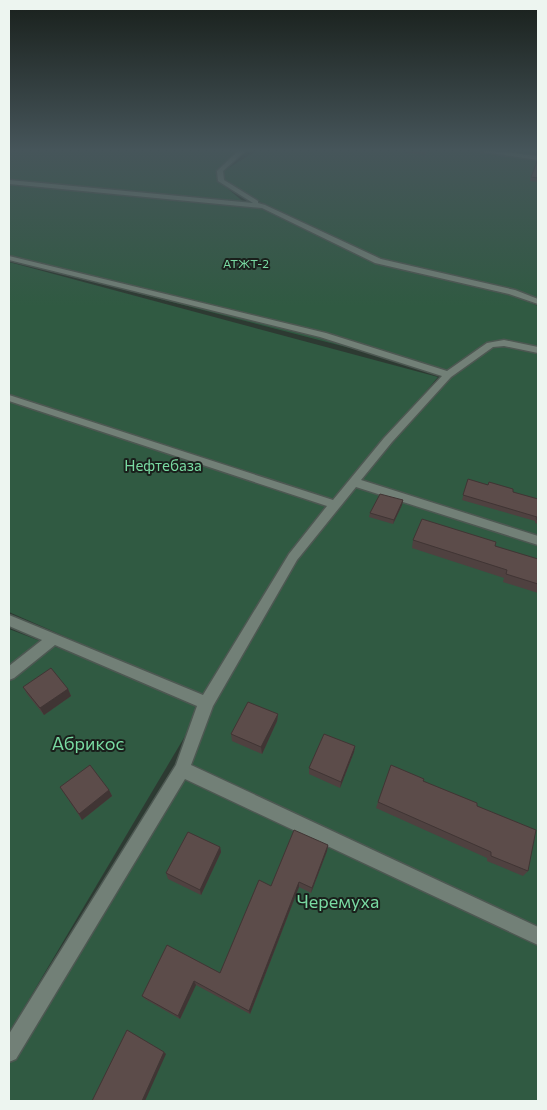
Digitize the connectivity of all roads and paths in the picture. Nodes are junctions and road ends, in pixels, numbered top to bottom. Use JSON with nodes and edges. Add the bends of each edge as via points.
{"nodes":[{"id":1,"x":229,"y":203,"type":"edge"},
{"id":2,"x":257,"y":203,"type":"edge"},
{"id":3,"x":263,"y":206,"type":"junction"},
{"id":4,"x":9,"y":258,"type":"edge"},
{"id":5,"x":538,"y":302,"type":"edge"},
{"id":6,"x":538,"y":350,"type":"edge"},
{"id":7,"x":448,"y":375,"type":"junction"},
{"id":8,"x":9,"y":398,"type":"edge"},
{"id":9,"x":354,"y":482,"type":"junction"},
{"id":10,"x":336,"y":505,"type":"junction"},
{"id":11,"x":538,"y":541,"type":"edge"},
{"id":12,"x":9,"y":620,"type":"edge"},
{"id":13,"x":54,"y":638,"type":"junction"},
{"id":14,"x":9,"y":674,"type":"edge"},
{"id":15,"x":206,"y":703,"type":"junction"},
{"id":16,"x":182,"y":769,"type":"junction"},
{"id":17,"x":538,"y":936,"type":"edge"},
{"id":18,"x":9,"y":1052,"type":"edge"}],
"edges":[{"from":1,"to":3,"type":"lane"},
{"from":2,"to":3,"type":"lane"},
{"from":3,"to":5,"type":"lane","via":[[378,261],[512,292]]},
{"from":4,"to":7,"type":"lane","via":[[323,335]]},
{"from":6,"to":7,"type":"lane","via":[[504,343],[490,345]]},
{"from":7,"to":9,"type":"lane"},
{"from":8,"to":10,"type":"lane"},
{"from":9,"to":10,"type":"lane"},
{"from":9,"to":11,"type":"lane"},
{"from":10,"to":15,"type":"lane","via":[[293,557]]},
{"from":12,"to":13,"type":"lane"},
{"from":13,"to":14,"type":"lane"},
{"from":13,"to":15,"type":"lane"},
{"from":15,"to":16,"type":"lane"},
{"from":16,"to":17,"type":"lane"},
{"from":16,"to":18,"type":"lane"}]}
